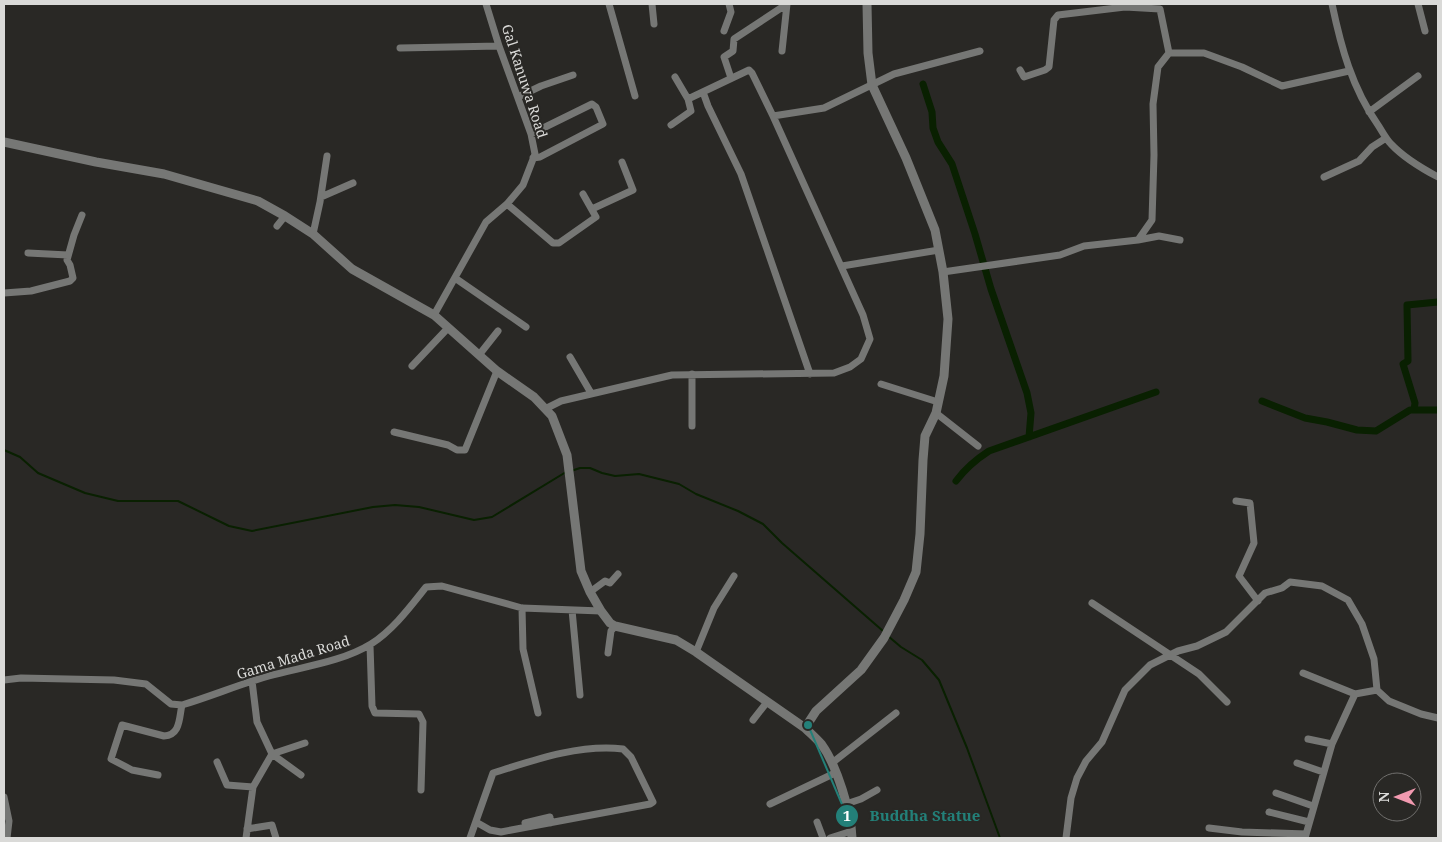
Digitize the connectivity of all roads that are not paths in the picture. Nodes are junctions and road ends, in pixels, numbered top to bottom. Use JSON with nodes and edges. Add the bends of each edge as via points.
{"nodes":[{"id":1,"x":486,"y":4,"type":"edge"},
{"id":2,"x":609,"y":4,"type":"edge"},
{"id":3,"x":652,"y":4,"type":"edge"},
{"id":4,"x":729,"y":4,"type":"edge"},
{"id":5,"x":787,"y":4,"type":"edge"},
{"id":6,"x":867,"y":4,"type":"edge"},
{"id":7,"x":1332,"y":4,"type":"edge"},
{"id":8,"x":1418,"y":4,"type":"edge"},
{"id":9,"x":654,"y":24,"type":"dead end"},
{"id":10,"x":1426,"y":30,"type":"dead end"},
{"id":11,"x":724,"y":31,"type":"dead end"},
{"id":12,"x":499,"y":46,"type":"junction"},
{"id":13,"x":400,"y":48,"type":"dead end"},
{"id":14,"x":782,"y":51,"type":"dead end"},
{"id":15,"x":980,"y":51,"type":"dead end"},
{"id":16,"x":1168,"y":53,"type":"junction"},
{"id":17,"x":1020,"y":70,"type":"dead end"},
{"id":18,"x":1349,"y":71,"type":"junction"},
{"id":19,"x":573,"y":75,"type":"dead end"},
{"id":20,"x":1418,"y":76,"type":"dead end"},
{"id":21,"x":675,"y":77,"type":"dead end"},
{"id":22,"x":731,"y":78,"type":"junction"},
{"id":23,"x":872,"y":85,"type":"junction"},
{"id":24,"x":703,"y":92,"type":"junction"},
{"id":25,"x":635,"y":96,"type":"dead end"},
{"id":26,"x":518,"y":97,"type":"junction"},
{"id":27,"x":688,"y":99,"type":"junction"},
{"id":28,"x":1369,"y":112,"type":"junction"},
{"id":29,"x":773,"y":116,"type":"junction"},
{"id":30,"x":671,"y":125,"type":"dead end"},
{"id":31,"x":531,"y":134,"type":"junction"},
{"id":32,"x":1386,"y":138,"type":"junction"},
{"id":33,"x":4,"y":142,"type":"edge"},
{"id":34,"x":327,"y":156,"type":"dead end"},
{"id":35,"x":533,"y":158,"type":"junction"},
{"id":36,"x":622,"y":162,"type":"dead end"},
{"id":37,"x":1324,"y":177,"type":"dead end"},
{"id":38,"x":1438,"y":177,"type":"edge"},
{"id":39,"x":353,"y":183,"type":"dead end"},
{"id":40,"x":583,"y":194,"type":"dead end"},
{"id":41,"x":321,"y":197,"type":"junction"},
{"id":42,"x":507,"y":204,"type":"junction"},
{"id":43,"x":592,"y":210,"type":"junction"},
{"id":44,"x":82,"y":215,"type":"dead end"},
{"id":45,"x":285,"y":216,"type":"junction"},
{"id":46,"x":277,"y":226,"type":"dead end"},
{"id":47,"x":313,"y":234,"type":"junction"},
{"id":48,"x":1138,"y":240,"type":"junction"},
{"id":49,"x":1180,"y":240,"type":"dead end"},
{"id":50,"x":939,"y":250,"type":"junction"},
{"id":51,"x":28,"y":253,"type":"dead end"},
{"id":52,"x":68,"y":255,"type":"junction"},
{"id":53,"x":842,"y":266,"type":"junction"},
{"id":54,"x":943,"y":272,"type":"junction"},
{"id":55,"x":455,"y":278,"type":"junction"},
{"id":56,"x":4,"y":293,"type":"edge"},
{"id":57,"x":434,"y":315,"type":"junction"},
{"id":58,"x":526,"y":327,"type":"dead end"},
{"id":59,"x":448,"y":328,"type":"junction"},
{"id":60,"x":498,"y":330,"type":"dead end"},
{"id":61,"x":479,"y":355,"type":"junction"},
{"id":62,"x":570,"y":357,"type":"dead end"},
{"id":63,"x":412,"y":366,"type":"dead end"},
{"id":64,"x":497,"y":370,"type":"junction"},
{"id":65,"x":692,"y":374,"type":"junction"},
{"id":66,"x":810,"y":374,"type":"junction"},
{"id":67,"x":881,"y":384,"type":"dead end"},
{"id":68,"x":591,"y":393,"type":"junction"},
{"id":69,"x":938,"y":402,"type":"junction"},
{"id":70,"x":545,"y":410,"type":"junction"},
{"id":71,"x":936,"y":413,"type":"junction"},
{"id":72,"x":692,"y":426,"type":"dead end"},
{"id":73,"x":394,"y":432,"type":"dead end"},
{"id":74,"x":978,"y":446,"type":"dead end"},
{"id":75,"x":1236,"y":501,"type":"dead end"},
{"id":76,"x":618,"y":574,"type":"dead end"},
{"id":77,"x":734,"y":576,"type":"dead end"},
{"id":78,"x":590,"y":592,"type":"junction"},
{"id":79,"x":1258,"y":601,"type":"junction"},
{"id":80,"x":1092,"y":603,"type":"dead end"},
{"id":81,"x":522,"y":608,"type":"junction"},
{"id":82,"x":572,"y":610,"type":"junction"},
{"id":83,"x":601,"y":611,"type":"junction"},
{"id":84,"x":615,"y":626,"type":"junction"},
{"id":85,"x":370,"y":645,"type":"junction"},
{"id":86,"x":696,"y":652,"type":"junction"},
{"id":87,"x":608,"y":653,"type":"dead end"},
{"id":88,"x":1171,"y":655,"type":"junction"},
{"id":89,"x":1303,"y":673,"type":"dead end"},
{"id":90,"x":4,"y":680,"type":"edge"},
{"id":91,"x":252,"y":681,"type":"junction"},
{"id":92,"x":1377,"y":690,"type":"junction"},
{"id":93,"x":1355,"y":694,"type":"junction"},
{"id":94,"x":580,"y":695,"type":"dead end"},
{"id":95,"x":768,"y":702,"type":"junction"},
{"id":96,"x":1227,"y":702,"type":"dead end"},
{"id":97,"x":182,"y":705,"type":"junction"},
{"id":98,"x":538,"y":713,"type":"dead end"},
{"id":99,"x":896,"y":713,"type":"dead end"},
{"id":100,"x":1438,"y":718,"type":"edge"},
{"id":101,"x":753,"y":720,"type":"dead end"},
{"id":102,"x":805,"y":728,"type":"junction"},
{"id":103,"x":1308,"y":739,"type":"dead end"},
{"id":104,"x":305,"y":743,"type":"dead end"},
{"id":105,"x":1332,"y":744,"type":"junction"},
{"id":106,"x":272,"y":754,"type":"junction"},
{"id":107,"x":217,"y":762,"type":"dead end"},
{"id":108,"x":1297,"y":763,"type":"dead end"},
{"id":109,"x":832,"y":764,"type":"junction"},
{"id":110,"x":1323,"y":772,"type":"junction"},
{"id":111,"x":835,"y":773,"type":"junction"},
{"id":112,"x":158,"y":775,"type":"dead end"},
{"id":113,"x":301,"y":775,"type":"dead end"},
{"id":114,"x":253,"y":787,"type":"junction"},
{"id":115,"x":421,"y":790,"type":"dead end"},
{"id":116,"x":877,"y":790,"type":"dead end"},
{"id":117,"x":1276,"y":793,"type":"dead end"},
{"id":118,"x":4,"y":797,"type":"edge"},
{"id":119,"x":770,"y":804,"type":"dead end"},
{"id":120,"x":846,"y":804,"type":"junction"},
{"id":121,"x":1314,"y":806,"type":"junction"},
{"id":122,"x":1269,"y":812,"type":"dead end"},
{"id":123,"x":476,"y":822,"type":"junction"},
{"id":124,"x":817,"y":822,"type":"dead end"},
{"id":125,"x":1309,"y":822,"type":"junction"},
{"id":126,"x":525,"y":823,"type":"dead end"},
{"id":127,"x":550,"y":823,"type":"junction"},
{"id":128,"x":247,"y":828,"type":"junction"},
{"id":129,"x":1209,"y":828,"type":"dead end"},
{"id":130,"x":852,"y":835,"type":"edge"},
{"id":131,"x":1305,"y":836,"type":"edge"},
{"id":132,"x":7,"y":838,"type":"edge"},
{"id":133,"x":246,"y":838,"type":"edge"},
{"id":134,"x":276,"y":838,"type":"edge"},
{"id":135,"x":470,"y":838,"type":"edge"},
{"id":136,"x":822,"y":838,"type":"edge"},
{"id":137,"x":830,"y":838,"type":"edge"},
{"id":138,"x":1066,"y":838,"type":"edge"}],
"edges":[{"from":1,"to":12,"type":"street","name":"Gal Kanuwa Road"},
{"from":2,"to":25,"type":"street"},
{"from":3,"to":9,"type":"street"},
{"from":4,"to":11,"type":"street","via":[[731,12]]},
{"from":5,"to":14,"type":"street"},
{"from":5,"to":22,"type":"street","via":[[734,39],[733,51],[724,57]]},
{"from":6,"to":23,"type":"street"},
{"from":7,"to":18,"type":"street"},
{"from":8,"to":10,"type":"street"},
{"from":12,"to":13,"type":"street"},
{"from":12,"to":26,"type":"street","name":"Gal Kanuwa Road"},
{"from":15,"to":23,"type":"street","via":[[894,74]]},
{"from":16,"to":17,"type":"street","via":[[1160,10],[1125,7],[1058,15],[1054,20],[1049,67],[1024,77]]},
{"from":16,"to":18,"type":"street","via":[[1204,53],[1282,86]]},
{"from":16,"to":48,"type":"street","via":[[1158,67],[1153,104],[1152,220]]},
{"from":18,"to":28,"type":"street"},
{"from":19,"to":26,"type":"street"},
{"from":20,"to":28,"type":"street"},
{"from":21,"to":27,"type":"street"},
{"from":22,"to":24,"type":"street"},
{"from":22,"to":29,"type":"street","via":[[749,70]]},
{"from":23,"to":29,"type":"street","via":[[824,108]]},
{"from":23,"to":50,"type":"street","via":[[935,230]]},
{"from":24,"to":27,"type":"street"},
{"from":24,"to":66,"type":"street","via":[[741,174]]},
{"from":26,"to":31,"type":"street","name":"Gal Kanuwa Road"},
{"from":27,"to":30,"type":"street","via":[[691,110]]},
{"from":28,"to":32,"type":"street"},
{"from":29,"to":53,"type":"street"},
{"from":31,"to":35,"type":"street","name":"Gal Kanuwa Road"},
{"from":31,"to":35,"type":"street","via":[[592,104],[603,124]]},
{"from":32,"to":37,"type":"street","via":[[1359,161]]},
{"from":32,"to":38,"type":"street","via":[[1414,164]]},
{"from":33,"to":45,"type":"street","via":[[164,174],[258,201]]},
{"from":34,"to":41,"type":"street"},
{"from":35,"to":42,"type":"street","name":"Gal Kanuwa Road","via":[[523,185]]},
{"from":36,"to":43,"type":"street","via":[[633,190]]},
{"from":39,"to":41,"type":"street"},
{"from":40,"to":43,"type":"street"},
{"from":41,"to":47,"type":"street"},
{"from":42,"to":43,"type":"street","via":[[553,243],[559,243],[596,217]]},
{"from":42,"to":55,"type":"street","name":"Gal Kanuwa Road","via":[[486,222]]},
{"from":44,"to":52,"type":"street"},
{"from":45,"to":46,"type":"street"},
{"from":45,"to":47,"type":"street"},
{"from":47,"to":57,"type":"street","via":[[352,269]]},
{"from":48,"to":49,"type":"street","via":[[1159,236]]},
{"from":48,"to":54,"type":"street","via":[[1084,246],[1060,255]]},
{"from":50,"to":53,"type":"street"},
{"from":50,"to":54,"type":"street"},
{"from":51,"to":52,"type":"street"},
{"from":52,"to":56,"type":"street","via":[[73,278],[70,281],[31,291]]},
{"from":53,"to":66,"type":"street","via":[[864,315],[870,339],[861,360],[850,367],[834,373]]},
{"from":54,"to":69,"type":"street","via":[[948,319],[944,376]]},
{"from":55,"to":57,"type":"street","name":"Gal Kanuwa Road"},
{"from":55,"to":58,"type":"street"},
{"from":57,"to":59,"type":"street"},
{"from":59,"to":61,"type":"street"},
{"from":59,"to":63,"type":"street"},
{"from":60,"to":61,"type":"street"},
{"from":61,"to":64,"type":"street"},
{"from":62,"to":68,"type":"street"},
{"from":64,"to":70,"type":"street","via":[[534,397]]},
{"from":64,"to":73,"type":"street","via":[[465,450]]},
{"from":65,"to":66,"type":"street"},
{"from":65,"to":68,"type":"street","via":[[672,375]]},
{"from":65,"to":72,"type":"street"},
{"from":67,"to":69,"type":"street"},
{"from":68,"to":70,"type":"street","via":[[561,401]]},
{"from":69,"to":71,"type":"street"},
{"from":70,"to":78,"type":"street","via":[[552,416],[567,454],[581,571]]},
{"from":71,"to":74,"type":"street"},
{"from":71,"to":102,"type":"street","via":[[925,436],[916,572],[884,638],[861,670],[816,712]]},
{"from":75,"to":79,"type":"street","via":[[1250,503],[1254,543],[1239,576]]},
{"from":76,"to":78,"type":"street","via":[[610,583],[605,581]]},
{"from":77,"to":86,"type":"street","via":[[714,608]]},
{"from":78,"to":83,"type":"street"},
{"from":79,"to":88,"type":"street","via":[[1226,632]]},
{"from":79,"to":92,"type":"street","via":[[1265,593],[1290,582],[1322,586],[1348,600],[1362,624],[1374,659]]},
{"from":80,"to":88,"type":"street"},
{"from":81,"to":82,"type":"street","name":"Gama Mada Road"},
{"from":81,"to":85,"type":"street","name":"Gama Mada Road","via":[[442,586],[426,587],[393,625]]},
{"from":81,"to":98,"type":"street","via":[[523,650]]},
{"from":82,"to":83,"type":"street","name":"Gama Mada Road"},
{"from":82,"to":94,"type":"street"},
{"from":83,"to":84,"type":"street"},
{"from":84,"to":86,"type":"street","via":[[676,640]]},
{"from":84,"to":87,"type":"street","via":[[611,631]]},
{"from":85,"to":91,"type":"street","name":"Gama Mada Road","via":[[353,653]]},
{"from":85,"to":115,"type":"street","via":[[375,713],[419,714],[423,722]]},
{"from":86,"to":95,"type":"street"},
{"from":88,"to":96,"type":"street","via":[[1199,674]]},
{"from":88,"to":138,"type":"street","via":[[1150,666],[1125,690],[1102,742],[1077,778]]},
{"from":89,"to":93,"type":"street"},
{"from":90,"to":97,"type":"street","via":[[114,680],[146,684],[171,704]]},
{"from":91,"to":97,"type":"street","name":"Gama Mada Road"},
{"from":91,"to":106,"type":"street","via":[[257,722]]},
{"from":92,"to":93,"type":"street"},
{"from":92,"to":100,"type":"street","via":[[1389,701]]},
{"from":93,"to":105,"type":"street"},
{"from":95,"to":101,"type":"street"},
{"from":95,"to":102,"type":"street"},
{"from":97,"to":112,"type":"street","via":[[179,724],[169,736],[122,725],[118,732],[111,759],[132,770]]},
{"from":99,"to":109,"type":"street"},
{"from":102,"to":109,"type":"street","via":[[822,745]]},
{"from":103,"to":105,"type":"street"},
{"from":104,"to":106,"type":"street"},
{"from":105,"to":110,"type":"street"},
{"from":106,"to":113,"type":"street"},
{"from":106,"to":114,"type":"street"},
{"from":107,"to":114,"type":"street","via":[[227,785]]},
{"from":108,"to":110,"type":"street"},
{"from":109,"to":111,"type":"street"},
{"from":110,"to":121,"type":"street"},
{"from":111,"to":119,"type":"street"},
{"from":111,"to":120,"type":"street"},
{"from":114,"to":128,"type":"street"},
{"from":116,"to":120,"type":"street"},
{"from":117,"to":121,"type":"street"},
{"from":118,"to":132,"type":"street","via":[[9,821]]},
{"from":120,"to":130,"type":"street"},
{"from":121,"to":125,"type":"street"},
{"from":122,"to":125,"type":"street"},
{"from":123,"to":127,"type":"street","via":[[501,832]]},
{"from":123,"to":127,"type":"street","via":[[493,773],[551,755],[606,747],[623,749],[631,757],[653,802]]},
{"from":123,"to":135,"type":"street"},
{"from":124,"to":136,"type":"street"},
{"from":125,"to":131,"type":"street"},
{"from":126,"to":127,"type":"street","via":[[550,817]]},
{"from":128,"to":133,"type":"street"},
{"from":128,"to":134,"type":"street","via":[[272,825]]},
{"from":129,"to":131,"type":"street"},
{"from":130,"to":137,"type":"street"}]}
